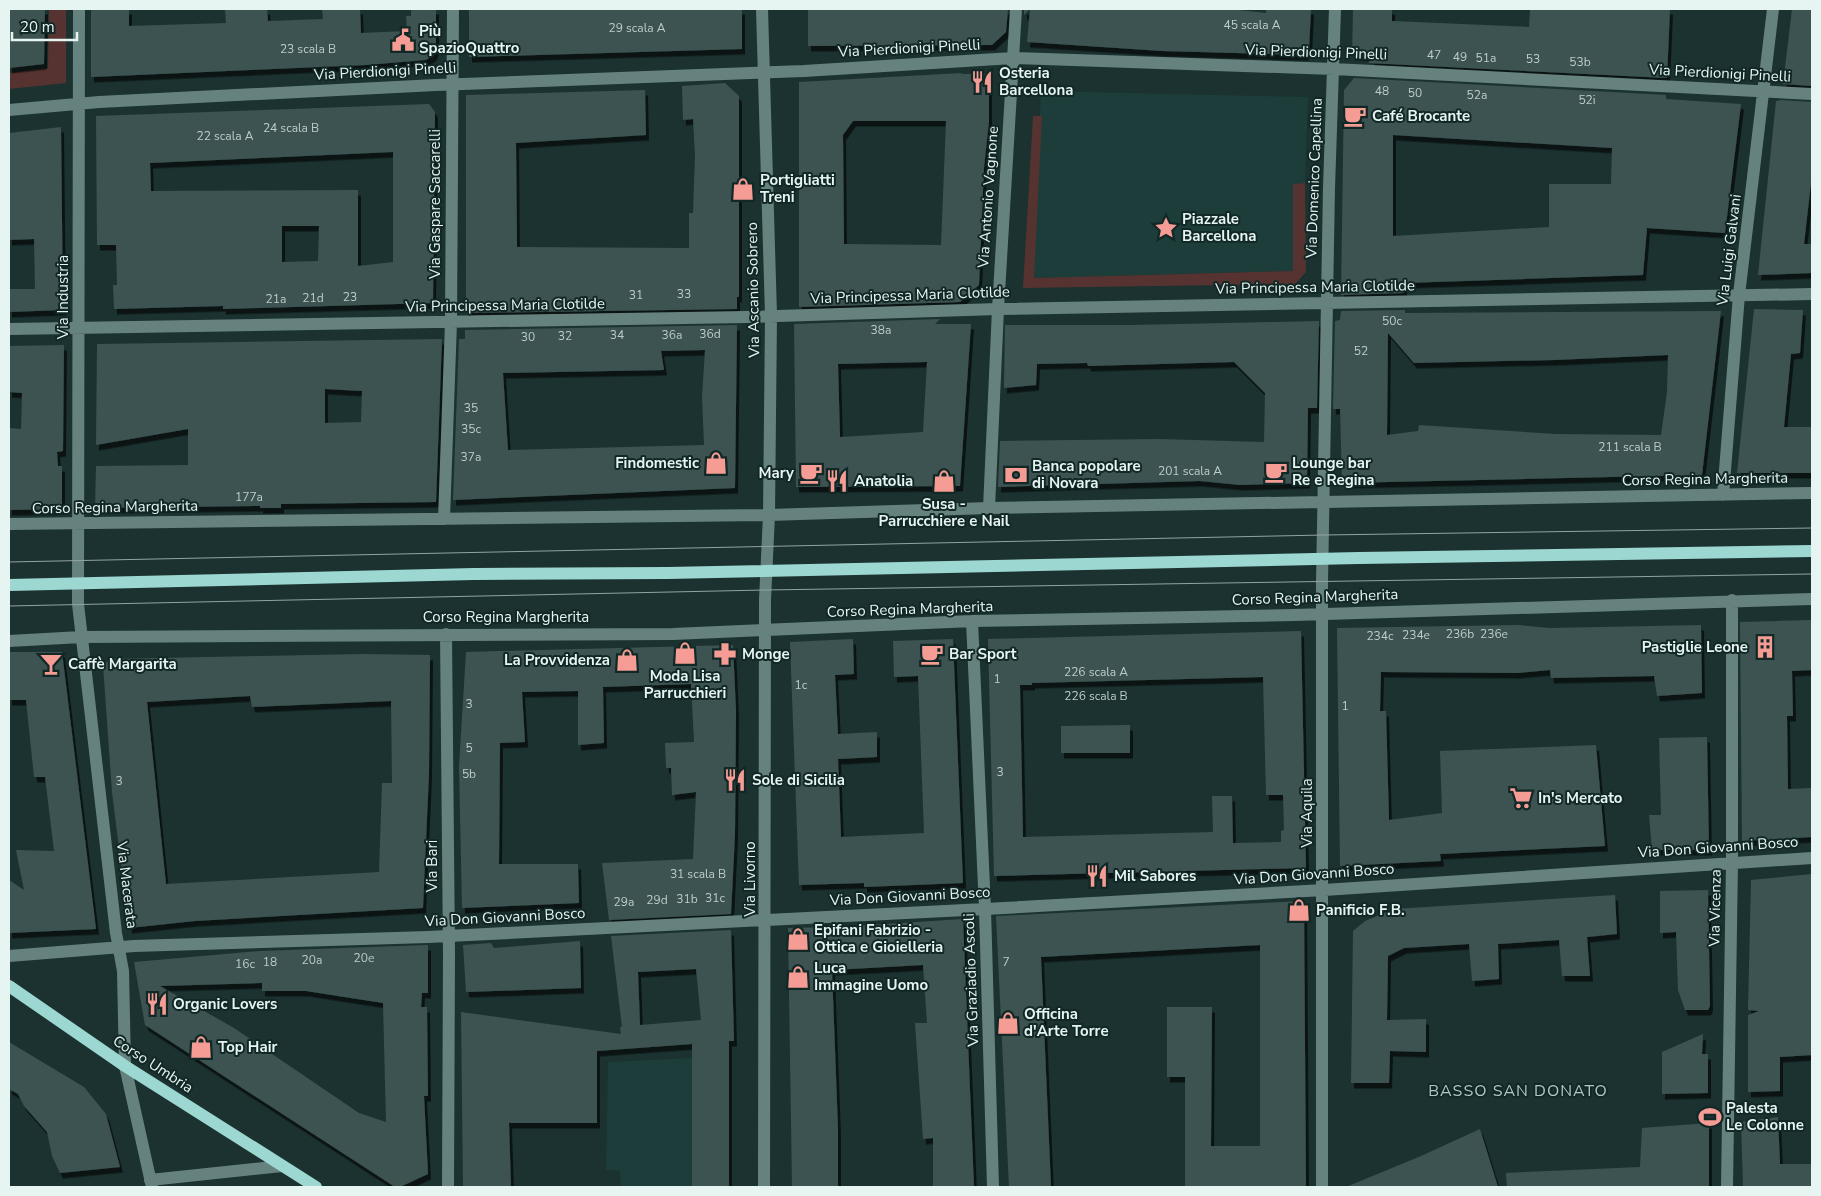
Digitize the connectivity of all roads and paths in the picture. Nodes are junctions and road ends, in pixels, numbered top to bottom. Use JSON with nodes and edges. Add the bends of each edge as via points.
{"nodes":[{"id":1,"x":79,"y":9,"type":"edge"},
{"id":2,"x":453,"y":9,"type":"edge"},
{"id":3,"x":762,"y":9,"type":"edge"},
{"id":4,"x":1016,"y":9,"type":"edge"},
{"id":5,"x":1335,"y":9,"type":"edge"},
{"id":6,"x":1773,"y":9,"type":"edge"},
{"id":7,"x":1013,"y":58,"type":"junction"},
{"id":8,"x":1334,"y":69,"type":"junction"},
{"id":9,"x":763,"y":72,"type":"junction"},
{"id":10,"x":452,"y":84,"type":"junction"},
{"id":11,"x":1764,"y":92,"type":"junction"},
{"id":12,"x":1812,"y":94,"type":"edge"},
{"id":13,"x":78,"y":104,"type":"junction"},
{"id":14,"x":9,"y":110,"type":"edge"},
{"id":15,"x":1812,"y":294,"type":"edge"},
{"id":16,"x":1739,"y":295,"type":"junction"},
{"id":17,"x":1326,"y":304,"type":"junction"},
{"id":18,"x":998,"y":309,"type":"junction"},
{"id":19,"x":771,"y":315,"type":"junction"},
{"id":20,"x":451,"y":322,"type":"junction"},
{"id":21,"x":80,"y":328,"type":"junction"},
{"id":22,"x":9,"y":329,"type":"edge"},
{"id":23,"x":1812,"y":493,"type":"edge"},
{"id":24,"x":1723,"y":495,"type":"junction"},
{"id":25,"x":1325,"y":502,"type":"junction"},
{"id":26,"x":989,"y":508,"type":"junction"},
{"id":27,"x":769,"y":515,"type":"junction"},
{"id":28,"x":444,"y":519,"type":"junction"},
{"id":29,"x":9,"y":524,"type":"edge"},
{"id":30,"x":78,"y":524,"type":"junction"},
{"id":31,"x":1812,"y":551,"type":"edge"},
{"id":32,"x":1323,"y":559,"type":"junction"},
{"id":33,"x":765,"y":571,"type":"junction"},
{"id":34,"x":78,"y":584,"type":"junction"},
{"id":35,"x":9,"y":585,"type":"edge"},
{"id":36,"x":1812,"y":599,"type":"edge"},
{"id":37,"x":1732,"y":600,"type":"junction"},
{"id":38,"x":1322,"y":614,"type":"junction"},
{"id":39,"x":972,"y":621,"type":"junction"},
{"id":40,"x":765,"y":631,"type":"junction"},
{"id":41,"x":446,"y":634,"type":"junction"},
{"id":42,"x":81,"y":637,"type":"junction"},
{"id":43,"x":9,"y":641,"type":"edge"},
{"id":44,"x":1812,"y":858,"type":"edge"},
{"id":45,"x":1732,"y":862,"type":"junction"},
{"id":46,"x":1324,"y":890,"type":"junction"},
{"id":47,"x":985,"y":909,"type":"junction"},
{"id":48,"x":766,"y":920,"type":"junction"},
{"id":49,"x":449,"y":936,"type":"junction"},
{"id":50,"x":119,"y":947,"type":"junction"},
{"id":51,"x":9,"y":956,"type":"edge"},
{"id":52,"x":9,"y":986,"type":"edge"},
{"id":53,"x":125,"y":1066,"type":"junction"},
{"id":54,"x":282,"y":1166,"type":"junction"},
{"id":55,"x":151,"y":1184,"type":"edge"},
{"id":56,"x":316,"y":1187,"type":"edge"},
{"id":57,"x":448,"y":1187,"type":"edge"},
{"id":58,"x":764,"y":1187,"type":"edge"},
{"id":59,"x":993,"y":1187,"type":"edge"},
{"id":60,"x":1322,"y":1187,"type":"edge"},
{"id":61,"x":1727,"y":1187,"type":"edge"}],
"edges":[{"from":1,"to":13,"type":"street","name":"Via Industria"},
{"from":2,"to":10,"type":"street","name":"Via Gaspare Saccarelli"},
{"from":3,"to":9,"type":"street","name":"Via Ascanio Sobrero"},
{"from":4,"to":7,"type":"street","name":"Via Antonio Vagnone"},
{"from":5,"to":8,"type":"street","name":"Via Domenico Capellina"},
{"from":6,"to":11,"type":"street","name":"Via Luigi Galvani"},
{"from":7,"to":8,"type":"street","name":"Via Pierdionigi Pinelli"},
{"from":7,"to":9,"type":"street","name":"Via Pierdionigi Pinelli"},
{"from":7,"to":18,"type":"street","name":"Via Antonio Vagnone"},
{"from":8,"to":11,"type":"street","name":"Via Pierdionigi Pinelli"},
{"from":8,"to":17,"type":"street","name":"Via Domenico Capellina"},
{"from":9,"to":10,"type":"street","name":"Via Pierdionigi Pinelli"},
{"from":9,"to":19,"type":"street","name":"Via Ascanio Sobrero"},
{"from":10,"to":13,"type":"street","name":"Via Pierdionigi Pinelli"},
{"from":10,"to":20,"type":"street","name":"Via Gaspare Saccarelli"},
{"from":11,"to":12,"type":"street","name":"Via Pierdionigi Pinelli"},
{"from":11,"to":16,"type":"street","name":"Via Luigi Galvani"},
{"from":13,"to":14,"type":"street","name":"Via Pierdionigi Pinelli"},
{"from":13,"to":21,"type":"street","name":"Via Industria"},
{"from":15,"to":16,"type":"street","name":"Via Principessa Maria Clotilde"},
{"from":16,"to":17,"type":"street","name":"Via Principessa Maria Clotilde"},
{"from":16,"to":24,"type":"street","name":"Via Luigi Galvani"},
{"from":17,"to":18,"type":"street","name":"Via Principessa Maria Clotilde"},
{"from":17,"to":25,"type":"street","name":"Via Domenico Capellina"},
{"from":18,"to":19,"type":"street","name":"Via Principessa Maria Clotilde"},
{"from":18,"to":26,"type":"street","name":"Via Antonio Vagnone"},
{"from":19,"to":20,"type":"street","name":"Via Principessa Maria Clotilde"},
{"from":19,"to":27,"type":"street","name":"Via Ascanio Sobrero"},
{"from":20,"to":21,"type":"street","name":"Via Principessa Maria Clotilde"},
{"from":20,"to":28,"type":"street","name":"Via Gaspare Saccarelli"},
{"from":21,"to":22,"type":"street","name":"Via Principessa Maria Clotilde"},
{"from":21,"to":30,"type":"street","name":"Via Industria"},
{"from":23,"to":24,"type":"street","name":"Corso Regina Margherita"},
{"from":24,"to":25,"type":"street","name":"Corso Regina Margherita"},
{"from":25,"to":26,"type":"street","name":"Corso Regina Margherita"},
{"from":25,"to":32,"type":"street","name":"Via Domenico Capellina"},
{"from":26,"to":27,"type":"street","name":"Corso Regina Margherita"},
{"from":27,"to":28,"type":"street","name":"Corso Regina Margherita"},
{"from":27,"to":33,"type":"street","name":"Via Ascanio Sobrero"},
{"from":28,"to":30,"type":"street","name":"Corso Regina Margherita"},
{"from":29,"to":30,"type":"street","name":"Corso Regina Margherita"},
{"from":30,"to":34,"type":"street","name":"Via Industria"},
{"from":31,"to":32,"type":"main road"},
{"from":32,"to":33,"type":"main road"},
{"from":32,"to":38,"type":"street","name":"Via Aquila"},
{"from":33,"to":34,"type":"main road","via":[[474,574]]},
{"from":33,"to":40,"type":"street","name":"Via Livorno"},
{"from":34,"to":35,"type":"main road"},
{"from":34,"to":42,"type":"street","name":"Via Macerata"},
{"from":36,"to":37,"type":"street","name":"Corso Regina Margherita"},
{"from":37,"to":38,"type":"street","name":"Corso Regina Margherita"},
{"from":37,"to":45,"type":"street","name":"Via Vicenza"},
{"from":38,"to":39,"type":"street","name":"Corso Regina Margherita"},
{"from":38,"to":46,"type":"street","name":"Via Aquila"},
{"from":39,"to":40,"type":"street","name":"Corso Regina Margherita"},
{"from":39,"to":47,"type":"street","name":"Via Graziadio Ascoli"},
{"from":40,"to":41,"type":"street","name":"Corso Regina Margherita"},
{"from":40,"to":48,"type":"street","name":"Via Livorno"},
{"from":41,"to":42,"type":"street","name":"Corso Regina Margherita"},
{"from":41,"to":49,"type":"street","name":"Via Bari"},
{"from":42,"to":43,"type":"street","name":"Corso Regina Margherita"},
{"from":42,"to":50,"type":"street","name":"Via Macerata"},
{"from":44,"to":45,"type":"street","name":"Via Don Giovanni Bosco"},
{"from":45,"to":46,"type":"street","name":"Via Don Giovanni Bosco"},
{"from":45,"to":61,"type":"street","name":"Via Vicenza"},
{"from":46,"to":47,"type":"street","name":"Via Don Giovanni Bosco"},
{"from":46,"to":60,"type":"street","name":"Via Aquila"},
{"from":47,"to":48,"type":"street","name":"Via Don Giovanni Bosco"},
{"from":47,"to":59,"type":"street","name":"Via Graziadio Ascoli"},
{"from":48,"to":49,"type":"street","name":"Via Don Giovanni Bosco"},
{"from":48,"to":58,"type":"street","name":"Via Livorno"},
{"from":49,"to":50,"type":"street","name":"Via Don Giovanni Bosco"},
{"from":49,"to":57,"type":"street","name":"Via Bari"},
{"from":50,"to":51,"type":"street","name":"Via Don Giovanni Bosco"},
{"from":50,"to":53,"type":"street","name":"Via Macerata","via":[[123,971]]},
{"from":52,"to":53,"type":"main road","name":"Corso Umbria"},
{"from":53,"to":54,"type":"main road","name":"Corso Umbria"},
{"from":53,"to":55,"type":"street","name":"Via Macerata"},
{"from":54,"to":55,"type":"street"},
{"from":54,"to":56,"type":"main road","name":"Corso Umbria"}]}
